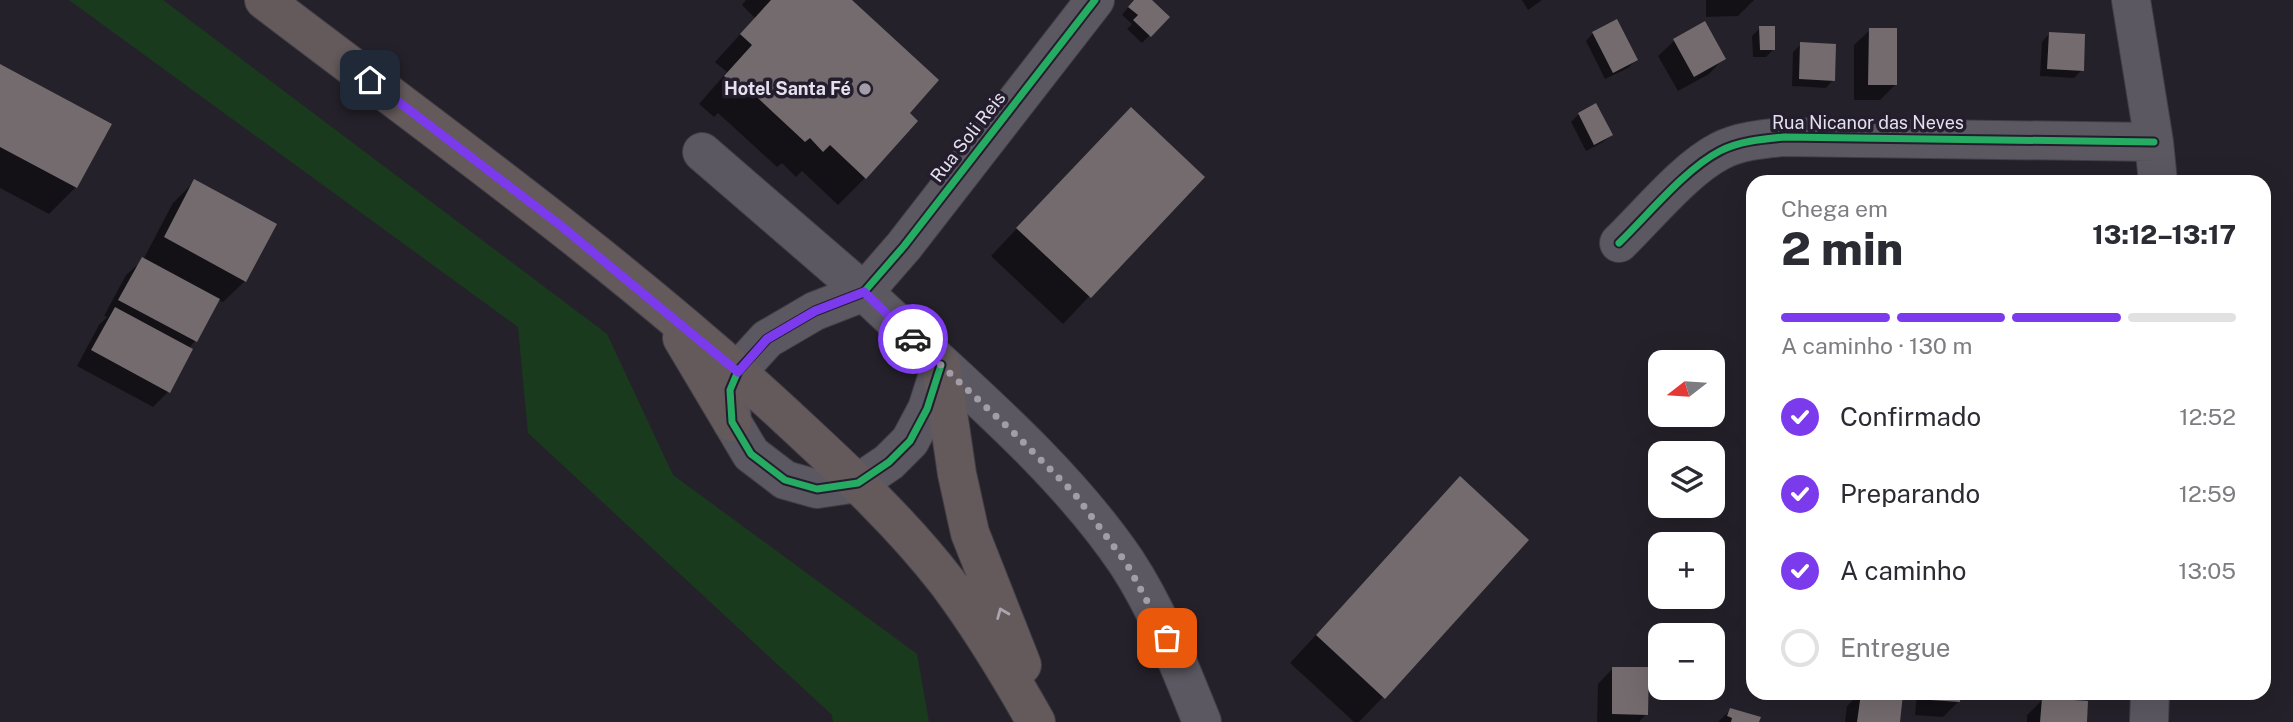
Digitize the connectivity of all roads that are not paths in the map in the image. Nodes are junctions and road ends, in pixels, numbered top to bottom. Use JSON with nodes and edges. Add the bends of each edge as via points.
{"nodes":[{"id":1,"x":264,"y":0,"type":"edge"},
{"id":2,"x":1095,"y":0,"type":"edge"},
{"id":3,"x":2130,"y":0,"type":"edge"},
{"id":4,"x":2154,"y":142,"type":"junction"},
{"id":5,"x":702,"y":152,"type":"dead end"},
{"id":6,"x":2157,"y":175,"type":"edge"},
{"id":7,"x":1619,"y":243,"type":"dead end"},
{"id":8,"x":864,"y":292,"type":"junction"},
{"id":9,"x":669,"y":315,"type":"junction"},
{"id":10,"x":941,"y":365,"type":"junction"},
{"id":11,"x":738,"y":372,"type":"junction"},
{"id":12,"x":732,"y":422,"type":"junction"},
{"id":13,"x":858,"y":483,"type":"junction"},
{"id":14,"x":2150,"y":700,"type":"edge"},
{"id":15,"x":1035,"y":722,"type":"edge"},
{"id":16,"x":1045,"y":722,"type":"edge"},
{"id":17,"x":1202,"y":722,"type":"edge"},
{"id":18,"x":2149,"y":722,"type":"edge"}],
"edges":[{"from":1,"to":9,"type":"highway","via":[[560,225]]},
{"from":2,"to":8,"type":"street","name":"Rua Soli Reis"},
{"from":3,"to":4,"type":"street"},
{"from":4,"to":6,"type":"street"},
{"from":4,"to":7,"type":"street","name":"Rua Nicanor das Neves","via":[[1784,136],[1751,141],[1721,150],[1698,165]]},
{"from":5,"to":8,"type":"street"},
{"from":8,"to":10,"type":"street"},
{"from":8,"to":11,"type":"street","via":[[815,311],[767,339]]},
{"from":9,"to":11,"type":"highway"},
{"from":9,"to":12,"type":"highway"},
{"from":10,"to":13,"type":"street","via":[[927,409],[910,441]]},
{"from":16,"to":10,"type":"highway","one_way":true,"via":[[970,533]]},
{"from":10,"to":17,"type":"street","via":[[1074,493],[1127,564],[1167,638]]},
{"from":11,"to":12,"type":"street","via":[[730,390]]},
{"from":11,"to":13,"type":"highway"},
{"from":12,"to":13,"type":"street","via":[[751,454],[785,480],[817,489]]},
{"from":13,"to":15,"type":"highway","via":[[947,582],[1006,669]]},
{"from":14,"to":18,"type":"street"}]}
